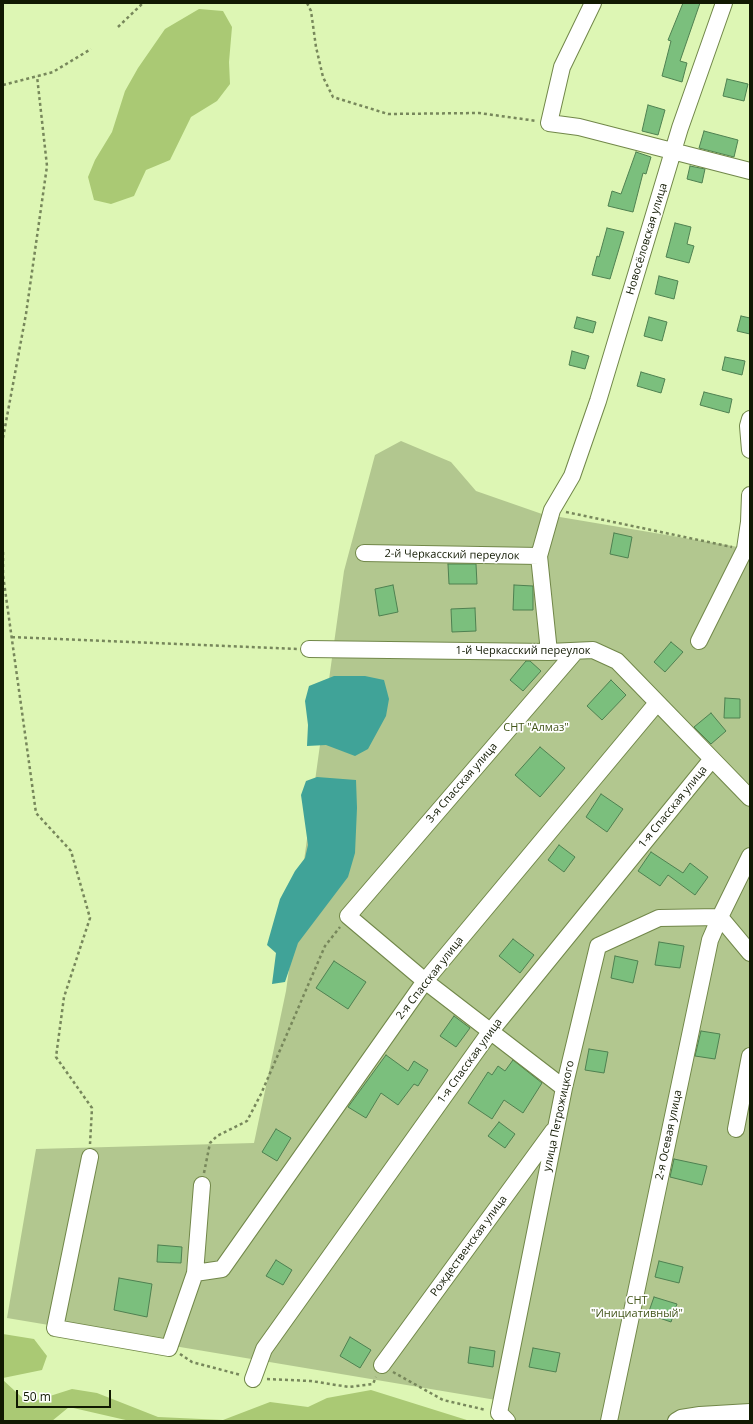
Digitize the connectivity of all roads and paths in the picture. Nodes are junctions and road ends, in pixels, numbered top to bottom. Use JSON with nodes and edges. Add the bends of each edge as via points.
{"nodes":[{"id":1,"x":143,"y":3,"type":"edge"},
{"id":2,"x":307,"y":3,"type":"edge"},
{"id":3,"x":593,"y":3,"type":"edge"},
{"id":4,"x":724,"y":3,"type":"edge"},
{"id":5,"x":118,"y":27,"type":"dead end"},
{"id":6,"x":91,"y":49,"type":"dead end"},
{"id":7,"x":37,"y":76,"type":"junction"},
{"id":8,"x":3,"y":85,"type":"edge"},
{"id":9,"x":550,"y":123,"type":"junction"},
{"id":10,"x":674,"y":151,"type":"junction"},
{"id":11,"x":750,"y":171,"type":"edge"},
{"id":12,"x":749,"y":423,"type":"edge"},
{"id":13,"x":3,"y":438,"type":"edge"},
{"id":14,"x":750,"y":450,"type":"edge"},
{"id":15,"x":750,"y":495,"type":"edge"},
{"id":16,"x":552,"y":510,"type":"junction"},
{"id":17,"x":745,"y":550,"type":"junction"},
{"id":18,"x":3,"y":552,"type":"edge"},
{"id":19,"x":364,"y":553,"type":"dead end"},
{"id":20,"x":540,"y":556,"type":"junction"},
{"id":21,"x":12,"y":637,"type":"junction"},
{"id":22,"x":699,"y":641,"type":"dead end"},
{"id":23,"x":309,"y":649,"type":"joint"},
{"id":24,"x":576,"y":651,"type":"junction"},
{"id":25,"x":549,"y":652,"type":"junction"},
{"id":26,"x":657,"y":703,"type":"junction"},
{"id":27,"x":712,"y":759,"type":"junction"},
{"id":28,"x":750,"y":798,"type":"edge"},
{"id":29,"x":750,"y":856,"type":"edge"},
{"id":30,"x":348,"y":916,"type":"junction"},
{"id":31,"x":720,"y":917,"type":"junction"},
{"id":32,"x":750,"y":953,"type":"edge"},
{"id":33,"x":424,"y":981,"type":"junction"},
{"id":34,"x":490,"y":1032,"type":"junction"},
{"id":35,"x":750,"y":1056,"type":"edge"},
{"id":36,"x":564,"y":1088,"type":"junction"},
{"id":37,"x":556,"y":1126,"type":"junction"},
{"id":38,"x":736,"y":1129,"type":"dead end"},
{"id":39,"x":90,"y":1157,"type":"joint"},
{"id":40,"x":202,"y":1185,"type":"joint"},
{"id":41,"x":195,"y":1273,"type":"junction"},
{"id":42,"x":169,"y":1348,"type":"junction"},
{"id":43,"x":382,"y":1365,"type":"junction"},
{"id":44,"x":254,"y":1379,"type":"junction"},
{"id":45,"x":750,"y":1412,"type":"edge"},
{"id":46,"x":503,"y":1417,"type":"edge"},
{"id":47,"x":609,"y":1421,"type":"edge"},
{"id":48,"x":676,"y":1421,"type":"edge"}],
"edges":[{"from":1,"to":5,"type":"path"},
{"from":2,"to":9,"type":"path","via":[[311,11],[323,77],[333,97],[388,114],[479,112]]},
{"from":3,"to":9,"type":"street","via":[[562,67]]},
{"from":4,"to":10,"type":"street","name":"Новосёловская улица"},
{"from":6,"to":7,"type":"path","via":[[53,72]]},
{"from":7,"to":8,"type":"path"},
{"from":7,"to":13,"type":"path","via":[[48,166],[26,314]]},
{"from":9,"to":10,"type":"street","via":[[579,127]]},
{"from":10,"to":11,"type":"street"},
{"from":10,"to":16,"type":"street","name":"Новосёловская улица","via":[[598,401],[572,476]]},
{"from":12,"to":14,"type":"street"},
{"from":15,"to":17,"type":"street"},
{"from":16,"to":17,"type":"path"},
{"from":16,"to":20,"type":"street","name":"Новосёловская улица"},
{"from":17,"to":22,"type":"street"},
{"from":18,"to":21,"type":"path","via":[[3,575]]},
{"from":19,"to":20,"type":"street","name":"2-й Черкасский переулок"},
{"from":20,"to":25,"type":"street","name":"Новосёловская улица"},
{"from":21,"to":23,"type":"path"},
{"from":21,"to":39,"type":"path","via":[[36,813],[71,851],[90,918],[64,997],[56,1057],[92,1108]]},
{"from":23,"to":25,"type":"street","name":"1-й Черкасский переулок"},
{"from":24,"to":25,"type":"street","name":"1-й Черкасский переулок"},
{"from":24,"to":26,"type":"street","name":"1-й Черкасский переулок","via":[[593,650],[616,661]]},
{"from":24,"to":30,"type":"street","name":"3-я Спасская улица"},
{"from":26,"to":27,"type":"street","name":"1-й Черкасский переулок"},
{"from":26,"to":33,"type":"street","name":"2-я Спасская улица"},
{"from":27,"to":28,"type":"street","name":"1-й Черкасский переулок"},
{"from":27,"to":34,"type":"street","name":"1-я Спасская улица"},
{"from":29,"to":31,"type":"street","name":"2-я Осевая улица"},
{"from":30,"to":33,"type":"street"},
{"from":30,"to":40,"type":"path","via":[[325,946],[261,1094],[247,1120],[217,1136],[210,1144]]},
{"from":31,"to":32,"type":"street"},
{"from":31,"to":36,"type":"street","name":"улица Петрожицкого","via":[[659,918],[598,946]]},
{"from":31,"to":47,"type":"street","name":"2-я Осевая улица","via":[[710,940]]},
{"from":33,"to":34,"type":"street"},
{"from":33,"to":41,"type":"street","name":"2-я Спасская улица","via":[[222,1269]]},
{"from":34,"to":36,"type":"street"},
{"from":34,"to":44,"type":"street","name":"1-я Спасская улица","via":[[264,1348]]},
{"from":35,"to":38,"type":"street"},
{"from":36,"to":37,"type":"street","name":"улица Петрожицкого"},
{"from":37,"to":43,"type":"street","name":"Рождественская улица"},
{"from":37,"to":46,"type":"street","name":"улица Петрожицкого"},
{"from":39,"to":42,"type":"street","via":[[55,1328]]},
{"from":40,"to":41,"type":"street"},
{"from":41,"to":42,"type":"street"},
{"from":42,"to":44,"type":"path","via":[[192,1362]]},
{"from":43,"to":44,"type":"path","via":[[373,1384],[349,1387],[311,1381]]},
{"from":43,"to":46,"type":"path","via":[[443,1400]]},
{"from":45,"to":48,"type":"street","via":[[700,1415]]}]}
